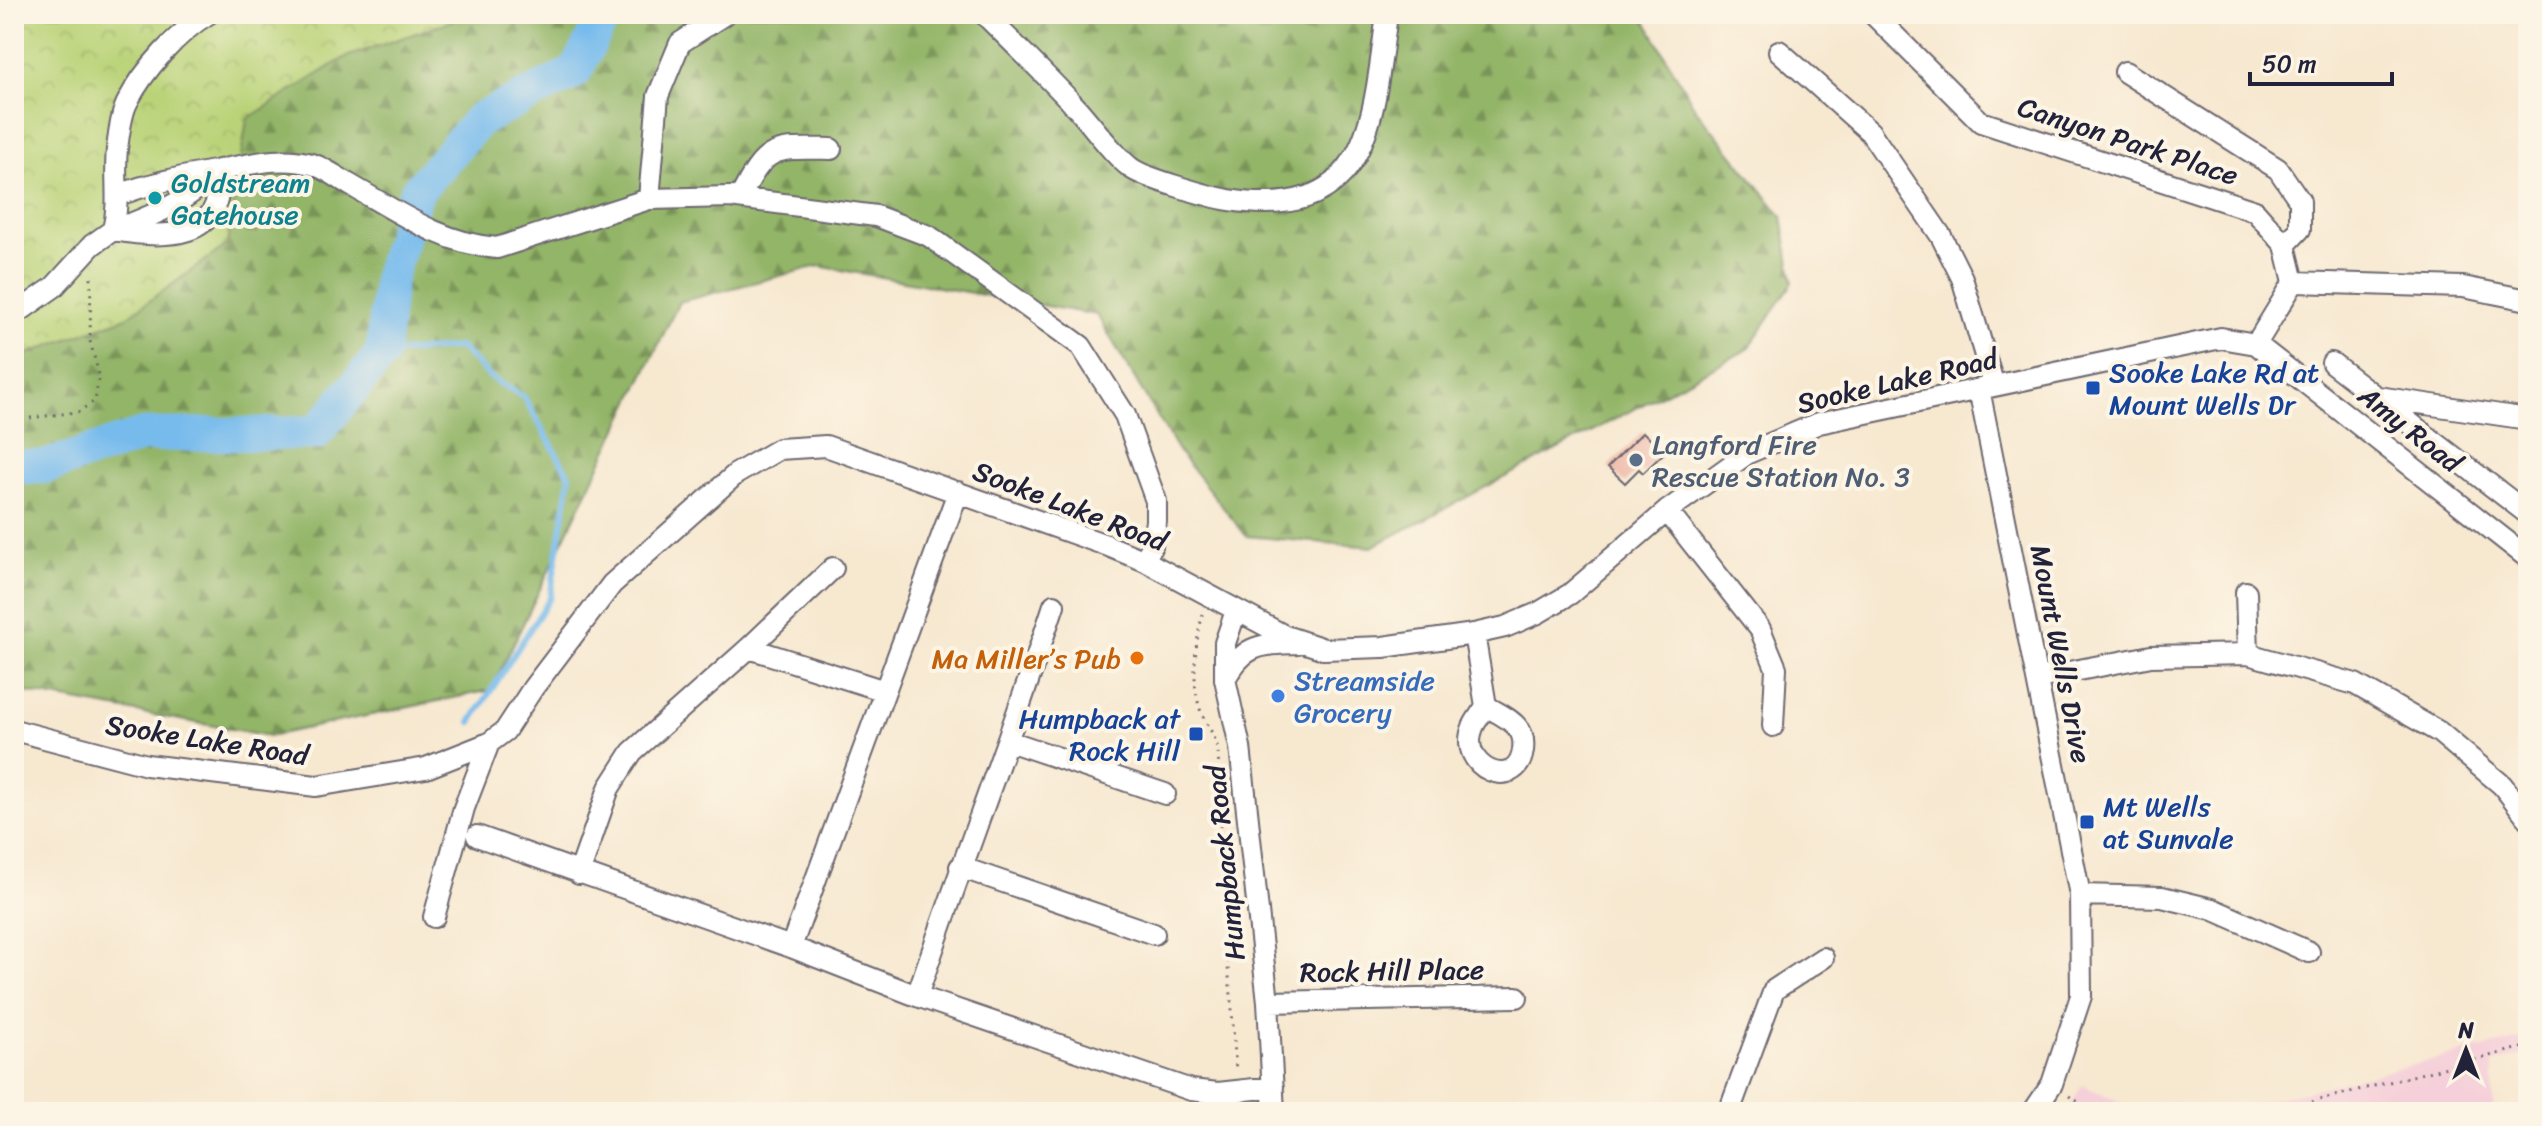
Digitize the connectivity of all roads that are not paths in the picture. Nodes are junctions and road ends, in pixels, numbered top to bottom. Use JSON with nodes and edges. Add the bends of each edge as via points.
{"nodes":[{"id":1,"x":208,"y":14,"type":"edge"},
{"id":2,"x":725,"y":14,"type":"edge"},
{"id":3,"x":984,"y":14,"type":"edge"},
{"id":4,"x":1387,"y":14,"type":"edge"},
{"id":5,"x":1873,"y":14,"type":"edge"},
{"id":6,"x":1779,"y":51,"type":"dead end"},
{"id":7,"x":2125,"y":72,"type":"dead end"},
{"id":8,"x":831,"y":149,"type":"dead end"},
{"id":9,"x":218,"y":171,"type":"junction"},
{"id":10,"x":118,"y":191,"type":"junction"},
{"id":11,"x":740,"y":198,"type":"junction"},
{"id":12,"x":649,"y":199,"type":"junction"},
{"id":13,"x":113,"y":230,"type":"junction"},
{"id":14,"x":2285,"y":245,"type":"junction"},
{"id":15,"x":2294,"y":282,"type":"junction"},
{"id":16,"x":2528,"y":300,"type":"edge"},
{"id":17,"x":14,"y":315,"type":"edge"},
{"id":18,"x":2256,"y":344,"type":"junction"},
{"id":19,"x":2332,"y":363,"type":"dead end"},
{"id":20,"x":1987,"y":388,"type":"junction"},
{"id":21,"x":2376,"y":397,"type":"junction"},
{"id":22,"x":2528,"y":419,"type":"edge"},
{"id":23,"x":958,"y":492,"type":"junction"},
{"id":24,"x":1667,"y":511,"type":"junction"},
{"id":25,"x":2528,"y":514,"type":"edge"},
{"id":26,"x":2528,"y":558,"type":"edge"},
{"id":27,"x":1145,"y":561,"type":"junction"},
{"id":28,"x":833,"y":568,"type":"dead end"},
{"id":29,"x":2246,"y":592,"type":"dead end"},
{"id":30,"x":1054,"y":605,"type":"dead end"},
{"id":31,"x":1236,"y":611,"type":"junction"},
{"id":32,"x":1474,"y":634,"type":"junction"},
{"id":33,"x":1303,"y":643,"type":"junction"},
{"id":34,"x":749,"y":648,"type":"junction"},
{"id":35,"x":2248,"y":654,"type":"junction"},
{"id":36,"x":2038,"y":678,"type":"junction"},
{"id":37,"x":1225,"y":679,"type":"junction"},
{"id":38,"x":885,"y":691,"type":"junction"},
{"id":39,"x":1486,"y":706,"type":"dead end"},
{"id":40,"x":1773,"y":726,"type":"dead end"},
{"id":41,"x":14,"y":730,"type":"edge"},
{"id":42,"x":1009,"y":741,"type":"junction"},
{"id":43,"x":489,"y":743,"type":"junction"},
{"id":44,"x":1165,"y":794,"type":"dead end"},
{"id":45,"x":2528,"y":818,"type":"edge"},
{"id":46,"x":477,"y":836,"type":"dead end"},
{"id":47,"x":960,"y":867,"type":"junction"},
{"id":48,"x":579,"y":874,"type":"junction"},
{"id":49,"x":2080,"y":895,"type":"junction"},
{"id":50,"x":434,"y":917,"type":"dead end"},
{"id":51,"x":1154,"y":934,"type":"dead end"},
{"id":52,"x":791,"y":947,"type":"junction"},
{"id":53,"x":2309,"y":952,"type":"dead end"},
{"id":54,"x":1823,"y":958,"type":"dead end"},
{"id":55,"x":917,"y":996,"type":"junction"},
{"id":56,"x":1517,"y":997,"type":"dead end"},
{"id":57,"x":1268,"y":1002,"type":"junction"},
{"id":58,"x":1273,"y":1087,"type":"junction"},
{"id":59,"x":1274,"y":1112,"type":"edge"},
{"id":60,"x":1729,"y":1112,"type":"edge"},
{"id":61,"x":2033,"y":1112,"type":"edge"}],
"edges":[{"from":1,"to":10,"type":"street","via":[[148,69],[126,103],[117,150]]},
{"from":2,"to":12,"type":"street","via":[[680,43],[658,96]]},
{"from":3,"to":4,"type":"street","via":[[1132,169],[1211,198],[1254,204],[1293,203],[1324,191],[1358,155],[1375,107]]},
{"from":5,"to":14,"type":"street","name":"Canyon Park Place","via":[[1981,122],[2255,211]]},
{"from":6,"to":20,"type":"street","name":"Mount Wells Drive","via":[[1870,132],[1941,236],[1962,278]]},
{"from":7,"to":14,"type":"street","via":[[2278,169],[2300,201],[2300,229]]},
{"from":8,"to":11,"type":"street","via":[[789,148],[767,155]]},
{"from":9,"to":10,"type":"street","via":[[156,173]]},
{"from":9,"to":12,"type":"street","via":[[289,160],[317,166],[416,223],[476,247],[497,248]]},
{"from":9,"to":13,"type":"street","via":[[165,211]]},
{"from":9,"to":13,"type":"street","via":[[216,207],[206,221],[174,234]]},
{"from":10,"to":13,"type":"street"},
{"from":11,"to":12,"type":"street"},
{"from":11,"to":27,"type":"street","via":[[876,216],[929,236],[1081,346],[1125,415],[1156,501]]},
{"from":13,"to":17,"type":"street","via":[[54,287]]},
{"from":14,"to":15,"type":"street","name":"Canyon Park Place"},
{"from":15,"to":16,"type":"street","via":[[2463,287]]},
{"from":15,"to":18,"type":"street"},
{"from":18,"to":20,"type":"street","name":"Sooke Lake Road","via":[[2207,340]]},
{"from":18,"to":26,"type":"street","name":"Amy Road"},
{"from":19,"to":21,"type":"street"},
{"from":20,"to":24,"type":"street","name":"Sooke Lake Road","via":[[1819,423],[1748,453]]},
{"from":20,"to":36,"type":"street","name":"Mount Wells Drive"},
{"from":21,"to":22,"type":"street"},
{"from":21,"to":25,"type":"street"},
{"from":23,"to":27,"type":"street","name":"Sooke Lake Road"},
{"from":23,"to":38,"type":"street"},
{"from":23,"to":43,"type":"street","name":"Sooke Lake Road","via":[[826,446],[779,449],[736,474],[612,584],[505,731]]},
{"from":24,"to":32,"type":"street","name":"Sooke Lake Road","via":[[1570,594],[1505,627]]},
{"from":24,"to":40,"type":"street","via":[[1760,629],[1776,668]]},
{"from":27,"to":31,"type":"street","name":"Sooke Lake Road"},
{"from":28,"to":34,"type":"street"},
{"from":29,"to":35,"type":"street"},
{"from":30,"to":42,"type":"street"},
{"from":31,"to":33,"type":"street","name":"Sooke Lake Road"},
{"from":31,"to":37,"type":"street","name":"Humpback Road","via":[[1225,643]]},
{"from":32,"to":33,"type":"street","name":"Sooke Lake Road","via":[[1353,650]]},
{"from":32,"to":39,"type":"street"},
{"from":33,"to":37,"type":"street","via":[[1251,650],[1235,661]]},
{"from":34,"to":38,"type":"street"},
{"from":34,"to":48,"type":"street","via":[[632,752],[609,788]]},
{"from":35,"to":36,"type":"street","via":[[2151,656]]},
{"from":35,"to":45,"type":"street","via":[[2355,684],[2439,732],[2502,785]]},
{"from":36,"to":49,"type":"street","name":"Mount Wells Drive"},
{"from":37,"to":57,"type":"street","name":"Humpback Road","via":[[1240,747]]},
{"from":38,"to":52,"type":"street"},
{"from":41,"to":43,"type":"street","name":"Sooke Lake Road","via":[[147,765],[316,786],[426,768]]},
{"from":42,"to":44,"type":"street"},
{"from":42,"to":47,"type":"street"},
{"from":43,"to":50,"type":"street","via":[[464,808]]},
{"from":46,"to":48,"type":"street"},
{"from":47,"to":51,"type":"street"},
{"from":47,"to":55,"type":"street"},
{"from":48,"to":52,"type":"street"},
{"from":49,"to":53,"type":"street","via":[[2162,897],[2212,909]]},
{"from":49,"to":61,"type":"street","name":"Mount Wells Drive","via":[[2081,996],[2052,1084]]},
{"from":52,"to":55,"type":"street"},
{"from":54,"to":60,"type":"street","via":[[1774,990]]},
{"from":55,"to":58,"type":"street","via":[[1191,1090]]},
{"from":56,"to":57,"type":"street","name":"Rock Hill Place"},
{"from":57,"to":58,"type":"street","name":"Humpback Road"},
{"from":58,"to":59,"type":"street","name":"Humpback Road"}]}
